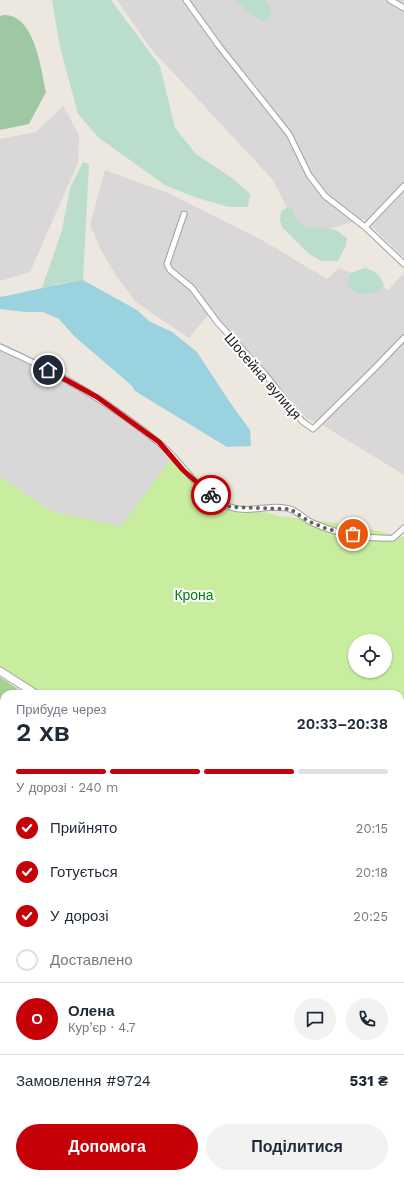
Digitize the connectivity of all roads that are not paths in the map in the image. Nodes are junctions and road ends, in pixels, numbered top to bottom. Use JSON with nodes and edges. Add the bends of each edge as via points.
{"nodes":[{"id":1,"x":186,"y":0,"type":"edge"},
{"id":2,"x":390,"y":0,"type":"edge"},
{"id":3,"x":404,"y":8,"type":"edge"},
{"id":4,"x":404,"y":186,"type":"edge"},
{"id":5,"x":184,"y":214,"type":"dead end"},
{"id":6,"x":365,"y":227,"type":"junction"},
{"id":7,"x":404,"y":264,"type":"edge"},
{"id":8,"x":404,"y":338,"type":"edge"},
{"id":9,"x":0,"y":347,"type":"edge"},
{"id":10,"x":404,"y":528,"type":"edge"},
{"id":11,"x":0,"y":671,"type":"edge"},
{"id":12,"x":30,"y":690,"type":"edge"}],
"edges":[{"from":1,"to":6,"type":"street","via":[[289,134],[306,170],[324,196]]},
{"from":2,"to":3,"type":"street"},
{"from":4,"to":6,"type":"street"},
{"from":5,"to":8,"type":"street","name":"Шосейна вулиця","via":[[167,264],[170,270],[192,288],[218,323],[264,373],[302,421],[313,429]]},
{"from":6,"to":7,"type":"street"},
{"from":9,"to":10,"type":"street","via":[[85,389],[159,442],[200,486],[230,507],[290,509],[327,529],[383,539],[393,538]]},
{"from":11,"to":12,"type":"street"}]}
